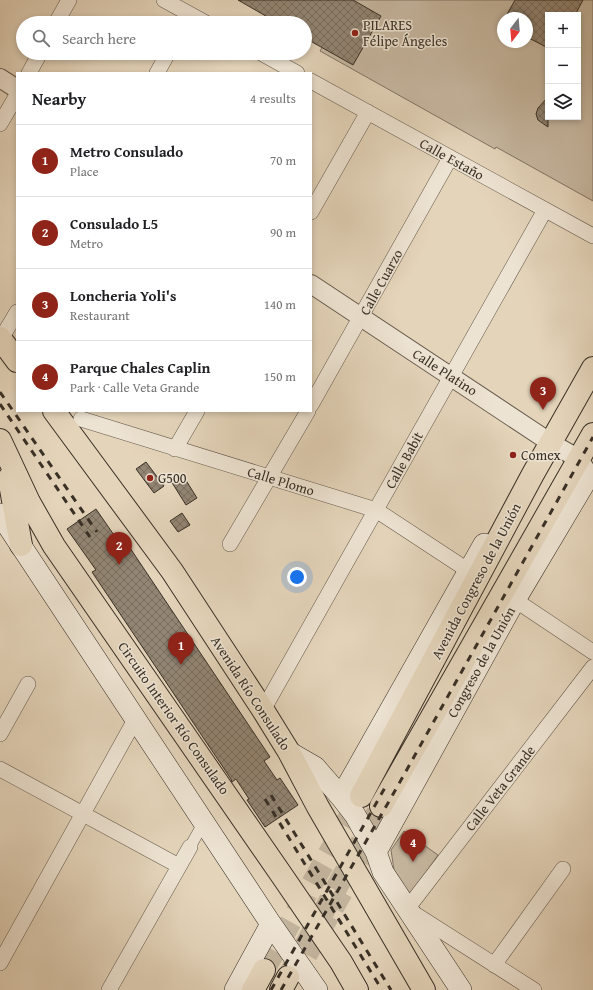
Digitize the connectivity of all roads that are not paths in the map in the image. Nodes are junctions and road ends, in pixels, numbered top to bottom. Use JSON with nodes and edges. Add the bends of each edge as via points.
{"nodes":[{"id":1,"x":69,"y":0,"type":"edge"},
{"id":2,"x":164,"y":0,"type":"edge"},
{"id":3,"x":60,"y":16,"type":"edge"},
{"id":4,"x":183,"y":16,"type":"edge"},
{"id":5,"x":36,"y":60,"type":"edge"},
{"id":6,"x":164,"y":60,"type":"edge"},
{"id":7,"x":272,"y":60,"type":"edge"},
{"id":8,"x":288,"y":71,"type":"edge"},
{"id":9,"x":30,"y":72,"type":"edge"},
{"id":10,"x":158,"y":72,"type":"edge"},
{"id":11,"x":0,"y":78,"type":"edge"},
{"id":12,"x":312,"y":82,"type":"edge"},
{"id":13,"x":0,"y":89,"type":"edge"},
{"id":14,"x":16,"y":89,"type":"edge"},
{"id":15,"x":16,"y":90,"type":"edge"},
{"id":16,"x":16,"y":97,"type":"edge"},
{"id":17,"x":368,"y":112,"type":"junction"},
{"id":18,"x":0,"y":124,"type":"edge"},
{"id":19,"x":450,"y":158,"type":"junction"},
{"id":20,"x":312,"y":210,"type":"edge"},
{"id":21,"x":545,"y":210,"type":"junction"},
{"id":22,"x":593,"y":236,"type":"edge"},
{"id":23,"x":312,"y":285,"type":"edge"},
{"id":24,"x":16,"y":314,"type":"edge"},
{"id":25,"x":361,"y":317,"type":"junction"},
{"id":26,"x":0,"y":339,"type":"edge"},
{"id":27,"x":16,"y":360,"type":"edge"},
{"id":28,"x":593,"y":368,"type":"edge"},
{"id":29,"x":450,"y":376,"type":"junction"},
{"id":30,"x":312,"y":404,"type":"edge"},
{"id":31,"x":57,"y":412,"type":"edge"},
{"id":32,"x":196,"y":412,"type":"edge"},
{"id":33,"x":307,"y":412,"type":"edge"},
{"id":34,"x":78,"y":420,"type":"edge"},
{"id":35,"x":593,"y":434,"type":"edge"},
{"id":36,"x":0,"y":440,"type":"edge"},
{"id":37,"x":551,"y":443,"type":"junction"},
{"id":38,"x":0,"y":444,"type":"edge"},
{"id":39,"x":175,"y":449,"type":"junction"},
{"id":40,"x":589,"y":467,"type":"edge"},
{"id":41,"x":533,"y":474,"type":"junction"},
{"id":42,"x":270,"y":478,"type":"junction"},
{"id":43,"x":376,"y":510,"type":"junction"},
{"id":44,"x":0,"y":514,"type":"edge"},
{"id":45,"x":230,"y":544,"type":"dead end"},
{"id":46,"x":21,"y":545,"type":"junction"},
{"id":47,"x":469,"y":571,"type":"junction"},
{"id":48,"x":515,"y":600,"type":"junction"},
{"id":49,"x":593,"y":652,"type":"edge"},
{"id":50,"x":593,"y":668,"type":"edge"},
{"id":51,"x":28,"y":684,"type":"dead end"},
{"id":52,"x":263,"y":710,"type":"junction"},
{"id":53,"x":136,"y":718,"type":"junction"},
{"id":54,"x":0,"y":734,"type":"edge"},
{"id":55,"x":289,"y":752,"type":"junction"},
{"id":56,"x":0,"y":769,"type":"edge"},
{"id":57,"x":351,"y":796,"type":"junction"},
{"id":58,"x":386,"y":809,"type":"tunnel mouth"},
{"id":59,"x":83,"y":813,"type":"junction"},
{"id":60,"x":204,"y":822,"type":"junction"},
{"id":61,"x":190,"y":847,"type":"joint"},
{"id":62,"x":376,"y":852,"type":"junction"},
{"id":63,"x":179,"y":866,"type":"junction"},
{"id":64,"x":563,"y":869,"type":"dead end"},
{"id":65,"x":408,"y":909,"type":"junction"},
{"id":66,"x":271,"y":924,"type":"junction"},
{"id":67,"x":0,"y":963,"type":"edge"},
{"id":68,"x":494,"y":965,"type":"junction"},
{"id":69,"x":264,"y":970,"type":"tunnel mouth"},
{"id":70,"x":297,"y":985,"type":"edge"},
{"id":71,"x":109,"y":990,"type":"edge"},
{"id":72,"x":235,"y":990,"type":"edge"},
{"id":73,"x":253,"y":990,"type":"edge"},
{"id":74,"x":357,"y":990,"type":"edge"},
{"id":75,"x":424,"y":990,"type":"edge"},
{"id":76,"x":461,"y":990,"type":"edge"},
{"id":77,"x":534,"y":990,"type":"edge"}],
"edges":[{"from":1,"to":3,"type":"street"},
{"from":2,"to":4,"type":"street"},
{"from":5,"to":9,"type":"street"},
{"from":6,"to":10,"type":"street"},
{"from":7,"to":8,"type":"street"},
{"from":11,"to":14,"type":"street"},
{"from":12,"to":17,"type":"street","name":"Calle Estaño"},
{"from":13,"to":15,"type":"street"},
{"from":16,"to":18,"type":"street"},
{"from":17,"to":19,"type":"street","name":"Calle Estaño"},
{"from":17,"to":20,"type":"street"},
{"from":19,"to":21,"type":"street","name":"Calle Estaño"},
{"from":19,"to":25,"type":"street","name":"Calle Cuarzo"},
{"from":21,"to":22,"type":"street","name":"Calle Estaño"},
{"from":21,"to":29,"type":"street","name":"Calle Babit"},
{"from":23,"to":25,"type":"street","name":"Calle Platino"},
{"from":24,"to":26,"type":"street"},
{"from":25,"to":29,"type":"street","name":"Calle Platino"},
{"from":25,"to":30,"type":"street","name":"Calle Cuarzo"},
{"from":26,"to":27,"type":"main road"},
{"from":28,"to":37,"type":"main road","name":"Avenida Congreso de la Unión"},
{"from":29,"to":37,"type":"street","name":"Calle Platino"},
{"from":29,"to":43,"type":"street","name":"Calle Babit"},
{"from":31,"to":34,"type":"main road","name":"Avenida Río Consulado"},
{"from":32,"to":39,"type":"street"},
{"from":33,"to":42,"type":"street"},
{"from":34,"to":39,"type":"street","name":"Calle Plomo"},
{"from":34,"to":52,"type":"main road","name":"Avenida Río Consulado"},
{"from":35,"to":40,"type":"main road","name":"Avenida Congreso de la Unión"},
{"from":36,"to":74,"type":"main road","name":"Circuito Interior Río Consulado","via":[[54,546],[241,815]]},
{"from":37,"to":40,"type":"street","name":"Calle Platino"},
{"from":37,"to":41,"type":"main road","name":"Avenida Congreso de la Unión"},
{"from":38,"to":46,"type":"main road","via":[[11,485]]},
{"from":39,"to":42,"type":"street","name":"Calle Plomo"},
{"from":40,"to":48,"type":"main road","name":"Congreso de la Unión"},
{"from":40,"to":58,"type":"main road","name":"Avenida Congreso de la Unión"},
{"from":41,"to":47,"type":"main road","via":[[512,494]]},
{"from":41,"to":57,"type":"main road","name":"Avenida Congreso de la Unión"},
{"from":42,"to":43,"type":"street","name":"Calle Plomo"},
{"from":42,"to":45,"type":"street"},
{"from":43,"to":47,"type":"street","name":"Calle Plomo"},
{"from":43,"to":52,"type":"street","name":"Calle Babit"},
{"from":44,"to":46,"type":"main road"},
{"from":46,"to":53,"type":"main road"},
{"from":47,"to":57,"type":"main road"},
{"from":48,"to":49,"type":"street"},
{"from":48,"to":62,"type":"main road","name":"Congreso de la Unión"},
{"from":50,"to":65,"type":"street","name":"Calle Veta Grande"},
{"from":51,"to":54,"type":"street"},
{"from":52,"to":55,"type":"main road","name":"Avenida Río Consulado"},
{"from":53,"to":59,"type":"street"},
{"from":53,"to":60,"type":"main road"},
{"from":55,"to":57,"type":"main road","name":"Avenida Río Consulado","via":[[315,767]]},
{"from":55,"to":75,"type":"main road"},
{"from":56,"to":59,"type":"street"},
{"from":57,"to":62,"type":"main road","name":"Avenida Río Consulado","via":[[355,816]]},
{"from":59,"to":63,"type":"street"},
{"from":59,"to":67,"type":"street"},
{"from":60,"to":61,"type":"street"},
{"from":60,"to":66,"type":"main road"},
{"from":61,"to":63,"type":"street"},
{"from":62,"to":65,"type":"main road","name":"Avenida Río Consulado","via":[[383,872]]},
{"from":63,"to":71,"type":"street"},
{"from":64,"to":68,"type":"street"},
{"from":65,"to":68,"type":"street"},
{"from":65,"to":76,"type":"main road","name":"Avenida Río Consulado"},
{"from":66,"to":70,"type":"main road"},
{"from":66,"to":72,"type":"main road"},
{"from":68,"to":77,"type":"street"},
{"from":69,"to":73,"type":"main road"}]}
